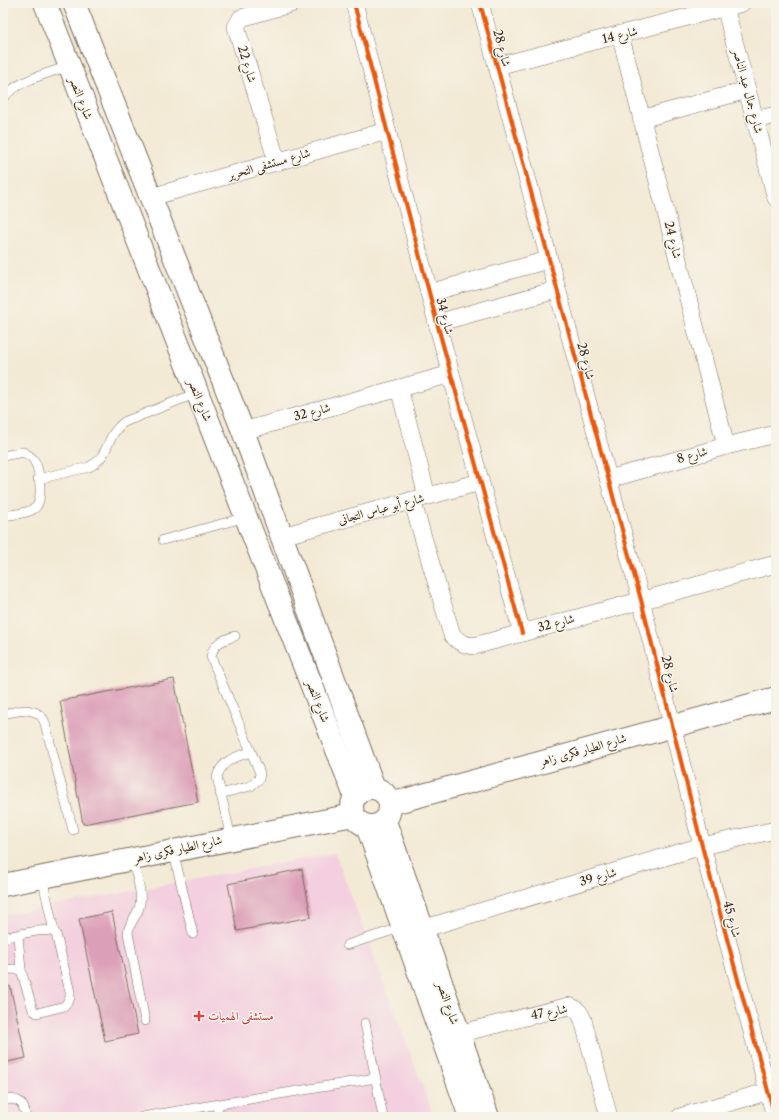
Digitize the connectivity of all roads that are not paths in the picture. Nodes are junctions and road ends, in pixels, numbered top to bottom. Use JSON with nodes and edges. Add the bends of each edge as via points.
{"nodes":[{"id":1,"x":45,"y":3,"type":"edge"},
{"id":2,"x":74,"y":3,"type":"edge"},
{"id":3,"x":293,"y":3,"type":"edge"},
{"id":4,"x":354,"y":3,"type":"edge"},
{"id":5,"x":480,"y":3,"type":"edge"},
{"id":6,"x":742,"y":3,"type":"edge"},
{"id":7,"x":725,"y":7,"type":"junction"},
{"id":8,"x":620,"y":34,"type":"junction"},
{"id":9,"x":69,"y":66,"type":"junction"},
{"id":10,"x":497,"y":66,"type":"junction"},
{"id":11,"x":747,"y":90,"type":"junction"},
{"id":12,"x":3,"y":98,"type":"edge"},
{"id":13,"x":776,"y":115,"type":"edge"},
{"id":14,"x":641,"y":119,"type":"junction"},
{"id":15,"x":755,"y":120,"type":"junction"},
{"id":16,"x":387,"y":131,"type":"junction"},
{"id":17,"x":277,"y":162,"type":"junction"},
{"id":18,"x":151,"y":197,"type":"junction"},
{"id":19,"x":776,"y":198,"type":"edge"},
{"id":20,"x":548,"y":260,"type":"junction"},
{"id":21,"x":556,"y":290,"type":"junction"},
{"id":22,"x":429,"y":293,"type":"junction"},
{"id":23,"x":437,"y":323,"type":"junction"},
{"id":24,"x":204,"y":332,"type":"junction"},
{"id":25,"x":176,"y":342,"type":"junction"},
{"id":26,"x":451,"y":374,"type":"junction"},
{"id":27,"x":399,"y":388,"type":"junction"},
{"id":28,"x":197,"y":393,"type":"junction"},
{"id":29,"x":243,"y":431,"type":"junction"},
{"id":30,"x":776,"y":434,"type":"edge"},
{"id":31,"x":726,"y":446,"type":"junction"},
{"id":32,"x":3,"y":456,"type":"edge"},
{"id":33,"x":38,"y":479,"type":"junction"},
{"id":34,"x":609,"y":479,"type":"junction"},
{"id":35,"x":480,"y":482,"type":"junction"},
{"id":36,"x":420,"y":498,"type":"junction"},
{"id":37,"x":3,"y":516,"type":"edge"},
{"id":38,"x":247,"y":517,"type":"junction"},
{"id":39,"x":282,"y":536,"type":"junction"},
{"id":40,"x":163,"y":540,"type":"dead end"},
{"id":41,"x":776,"y":564,"type":"edge"},
{"id":42,"x":641,"y":600,"type":"junction"},
{"id":43,"x":522,"y":633,"type":"junction"},
{"id":44,"x":235,"y":636,"type":"dead end"},
{"id":45,"x":776,"y":698,"type":"edge"},
{"id":46,"x":3,"y":714,"type":"edge"},
{"id":47,"x":671,"y":725,"type":"junction"},
{"id":48,"x":251,"y":752,"type":"junction"},
{"id":49,"x":220,"y":794,"type":"junction"},
{"id":50,"x":371,"y":808,"type":"junction"},
{"id":51,"x":73,"y":830,"type":"dead end"},
{"id":52,"x":776,"y":830,"type":"edge"},
{"id":53,"x":231,"y":838,"type":"junction"},
{"id":54,"x":702,"y":846,"type":"junction"},
{"id":55,"x":173,"y":850,"type":"junction"},
{"id":56,"x":132,"y":859,"type":"junction"},
{"id":57,"x":42,"y":877,"type":"junction"},
{"id":58,"x":3,"y":885,"type":"edge"},
{"id":59,"x":412,"y":928,"type":"junction"},
{"id":60,"x":54,"y":931,"type":"junction"},
{"id":61,"x":193,"y":934,"type":"dead end"},
{"id":62,"x":18,"y":935,"type":"junction"},
{"id":63,"x":3,"y":938,"type":"edge"},
{"id":64,"x":347,"y":945,"type":"dead end"},
{"id":65,"x":3,"y":970,"type":"edge"},
{"id":66,"x":21,"y":970,"type":"junction"},
{"id":67,"x":145,"y":1021,"type":"dead end"},
{"id":68,"x":365,"y":1023,"type":"dead end"},
{"id":69,"x":458,"y":1034,"type":"junction"},
{"id":70,"x":376,"y":1078,"type":"junction"},
{"id":71,"x":772,"y":1090,"type":"edge"},
{"id":72,"x":3,"y":1100,"type":"edge"},
{"id":73,"x":217,"y":1105,"type":"junction"},
{"id":74,"x":26,"y":1117,"type":"edge"},
{"id":75,"x":142,"y":1117,"type":"edge"},
{"id":76,"x":220,"y":1117,"type":"edge"},
{"id":77,"x":383,"y":1117,"type":"edge"},
{"id":78,"x":470,"y":1117,"type":"edge"},
{"id":79,"x":488,"y":1117,"type":"edge"},
{"id":80,"x":609,"y":1117,"type":"edge"},
{"id":81,"x":680,"y":1117,"type":"edge"},
{"id":82,"x":775,"y":1117,"type":"edge"}],
"edges":[{"from":1,"to":9,"type":"main road","name":"شارع النصر"},
{"from":2,"to":18,"type":"main road","name":"شارع النصر"},
{"from":3,"to":17,"type":"street","name":"شارع 22","via":[[241,18],[236,27]]},
{"from":4,"to":16,"type":"street","name":"شارع 34"},
{"from":5,"to":10,"type":"street","name":"شارع 28"},
{"from":6,"to":7,"type":"street","name":"شارع 14"},
{"from":7,"to":8,"type":"street","name":"شارع 14"},
{"from":7,"to":11,"type":"street","name":"شارع جمال عبد الناصر"},
{"from":8,"to":10,"type":"street","name":"شارع 14"},
{"from":8,"to":14,"type":"street","name":"شارع 24"},
{"from":9,"to":12,"type":"lane","via":[[20,84]]},
{"from":9,"to":25,"type":"main road","name":"شارع النصر"},
{"from":10,"to":20,"type":"street","name":"شارع 28"},
{"from":11,"to":14,"type":"street"},
{"from":11,"to":15,"type":"street","name":"شارع جمال عبد الناصر"},
{"from":13,"to":15,"type":"street"},
{"from":14,"to":31,"type":"street","name":"شارع 24"},
{"from":15,"to":19,"type":"street","name":"شارع جمال عبد الناصر"},
{"from":16,"to":17,"type":"street","name":"شارع مستشفى التحرير"},
{"from":16,"to":22,"type":"street","name":"شارع 34"},
{"from":17,"to":18,"type":"street","name":"شارع مستشفى التحرير"},
{"from":18,"to":24,"type":"main road","name":"شارع النصر"},
{"from":20,"to":21,"type":"street","name":"شارع 28"},
{"from":20,"to":22,"type":"street"},
{"from":21,"to":23,"type":"street"},
{"from":21,"to":34,"type":"street","name":"شارع 28"},
{"from":22,"to":23,"type":"street","name":"شارع 34"},
{"from":23,"to":26,"type":"street","name":"شارع 34"},
{"from":24,"to":25,"type":"main road"},
{"from":24,"to":29,"type":"main road","name":"شارع النصر"},
{"from":25,"to":28,"type":"main road","name":"شارع النصر"},
{"from":26,"to":27,"type":"street","name":"شارع 32"},
{"from":26,"to":35,"type":"street","name":"شارع 34"},
{"from":27,"to":29,"type":"street","name":"شارع 32"},
{"from":27,"to":36,"type":"street","name":"شارع 32"},
{"from":28,"to":33,"type":"lane","via":[[124,422],[112,434],[105,453],[96,464]]},
{"from":28,"to":38,"type":"main road","name":"شارع النصر"},
{"from":29,"to":39,"type":"main road","name":"شارع النصر"},
{"from":30,"to":31,"type":"street","name":"شارع 8"},
{"from":31,"to":34,"type":"street","name":"شارع 8"},
{"from":32,"to":33,"type":"lane","via":[[23,452],[28,454],[36,463]]},
{"from":33,"to":37,"type":"lane","via":[[41,496],[35,508]]},
{"from":34,"to":42,"type":"street","name":"شارع 28"},
{"from":35,"to":36,"type":"street","name":"شارع أبو عباس التجانى"},
{"from":35,"to":43,"type":"street","name":"شارع 34"},
{"from":36,"to":39,"type":"street","name":"شارع أبو عباس التجانى"},
{"from":36,"to":43,"type":"street","name":"شارع 32","via":[[452,635],[466,645],[474,646]]},
{"from":38,"to":40,"type":"lane"},
{"from":38,"to":50,"type":"main road","name":"شارع النصر"},
{"from":39,"to":50,"type":"main road","name":"شارع النصر"},
{"from":41,"to":42,"type":"street","name":"شارع 32"},
{"from":42,"to":43,"type":"street","name":"شارع 32"},
{"from":42,"to":47,"type":"street","name":"شارع 28"},
{"from":44,"to":48,"type":"lane","via":[[215,645],[211,657]]},
{"from":45,"to":47,"type":"main road","name":"شارع الطيار فكرى زاهر"},
{"from":46,"to":51,"type":"lane","via":[[28,710],[34,711],[44,720]]},
{"from":47,"to":50,"type":"main road","name":"شارع الطيار فكرى زاهر"},
{"from":47,"to":54,"type":"street","name":"شارع 45"},
{"from":48,"to":49,"type":"lane","via":[[231,758],[219,769],[217,778]]},
{"from":48,"to":49,"type":"lane","via":[[260,773],[259,779],[251,786]]},
{"from":49,"to":53,"type":"lane"},
{"from":50,"to":53,"type":"main road","name":"شارع الطيار فكرى زاهر"},
{"from":50,"to":59,"type":"main road","name":"شارع النصر"},
{"from":52,"to":54,"type":"street","name":"شارع 39"},
{"from":53,"to":55,"type":"main road","name":"شارع الطيار فكرى زاهر"},
{"from":54,"to":59,"type":"street","name":"شارع 39"},
{"from":54,"to":71,"type":"street","name":"شارع 45"},
{"from":55,"to":56,"type":"main road","name":"شارع الطيار فكرى زاهر"},
{"from":55,"to":61,"type":"lane"},
{"from":56,"to":57,"type":"main road","name":"شارع الطيار فكرى زاهر"},
{"from":56,"to":67,"type":"lane","via":[[141,898],[140,907],[128,933]]},
{"from":57,"to":58,"type":"main road","name":"شارع الطيار فكرى زاهر"},
{"from":57,"to":60,"type":"lane"},
{"from":59,"to":64,"type":"lane"},
{"from":59,"to":69,"type":"main road","name":"شارع النصر"},
{"from":59,"to":78,"type":"main road","name":"شارع النصر"},
{"from":60,"to":62,"type":"lane"},
{"from":60,"to":66,"type":"lane","via":[[58,936],[70,992],[70,998],[65,1006],[37,1013],[33,1010]]},
{"from":62,"to":63,"type":"lane"},
{"from":62,"to":66,"type":"lane"},
{"from":65,"to":66,"type":"lane"},
{"from":68,"to":70,"type":"lane"},
{"from":69,"to":79,"type":"main road","name":"شارع النصر"},
{"from":69,"to":80,"type":"street","name":"شارع 47","via":[[569,1006],[575,1008],[581,1013]]},
{"from":70,"to":73,"type":"lane"},
{"from":70,"to":77,"type":"lane"},
{"from":71,"to":81,"type":"street"},
{"from":71,"to":82,"type":"street","name":"شارع 45"},
{"from":72,"to":74,"type":"lane","via":[[17,1099],[22,1103]]},
{"from":73,"to":75,"type":"lane"},
{"from":73,"to":76,"type":"lane"}]}
